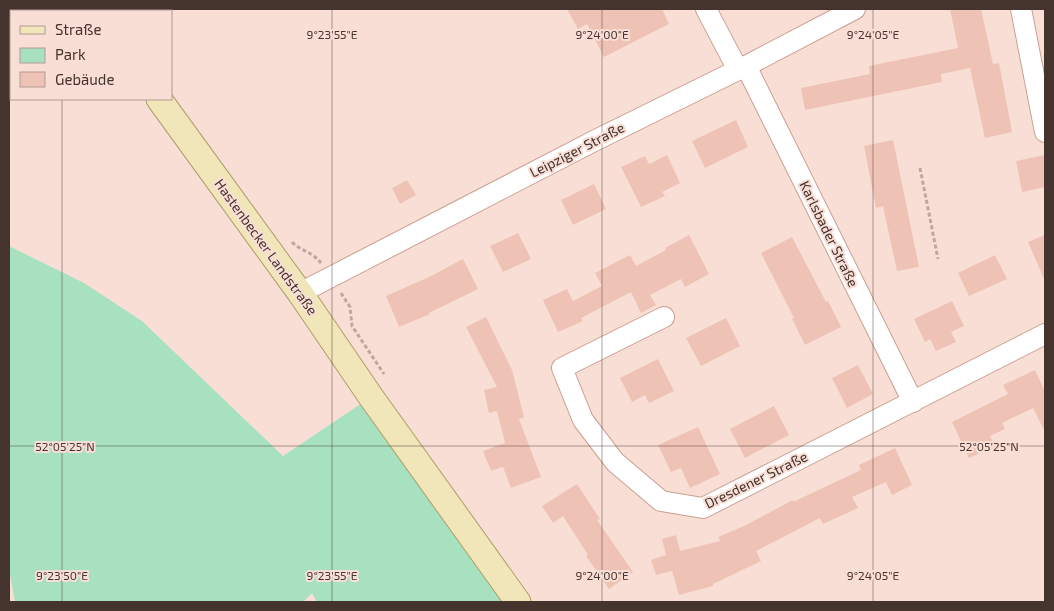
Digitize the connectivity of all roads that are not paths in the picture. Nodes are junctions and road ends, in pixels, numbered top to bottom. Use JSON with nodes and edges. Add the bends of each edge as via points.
{"nodes":[{"id":1,"x":706,"y":9,"type":"edge"},
{"id":2,"x":855,"y":9,"type":"edge"},
{"id":3,"x":1021,"y":9,"type":"edge"},
{"id":4,"x":834,"y":14,"type":"edge"},
{"id":5,"x":742,"y":68,"type":"junction"},
{"id":6,"x":160,"y":100,"type":"edge"},
{"id":7,"x":1045,"y":132,"type":"edge"},
{"id":8,"x":300,"y":293,"type":"junction"},
{"id":9,"x":664,"y":317,"type":"dead end"},
{"id":10,"x":1045,"y":334,"type":"edge"},
{"id":11,"x":913,"y":402,"type":"junction"},
{"id":12,"x":518,"y":602,"type":"edge"}],
"edges":[{"from":1,"to":5,"type":"street","name":"Karlsbader Straße"},
{"from":2,"to":4,"type":"street","name":"Leipziger Straße"},
{"from":3,"to":7,"type":"street"},
{"from":4,"to":5,"type":"street","name":"Leipziger Straße"},
{"from":5,"to":8,"type":"street","name":"Leipziger Straße"},
{"from":5,"to":11,"type":"street","name":"Karlsbader Straße"},
{"from":6,"to":8,"type":"main road","name":"Hastenbecker Landstraße"},
{"from":8,"to":12,"type":"main road","name":"Hastenbecker Landstraße"},
{"from":9,"to":11,"type":"street","name":"Dresdener Straße","via":[[562,368],[583,420],[616,462],[661,502],[703,508]]},
{"from":10,"to":11,"type":"street","name":"Dresdener Straße"}]}
